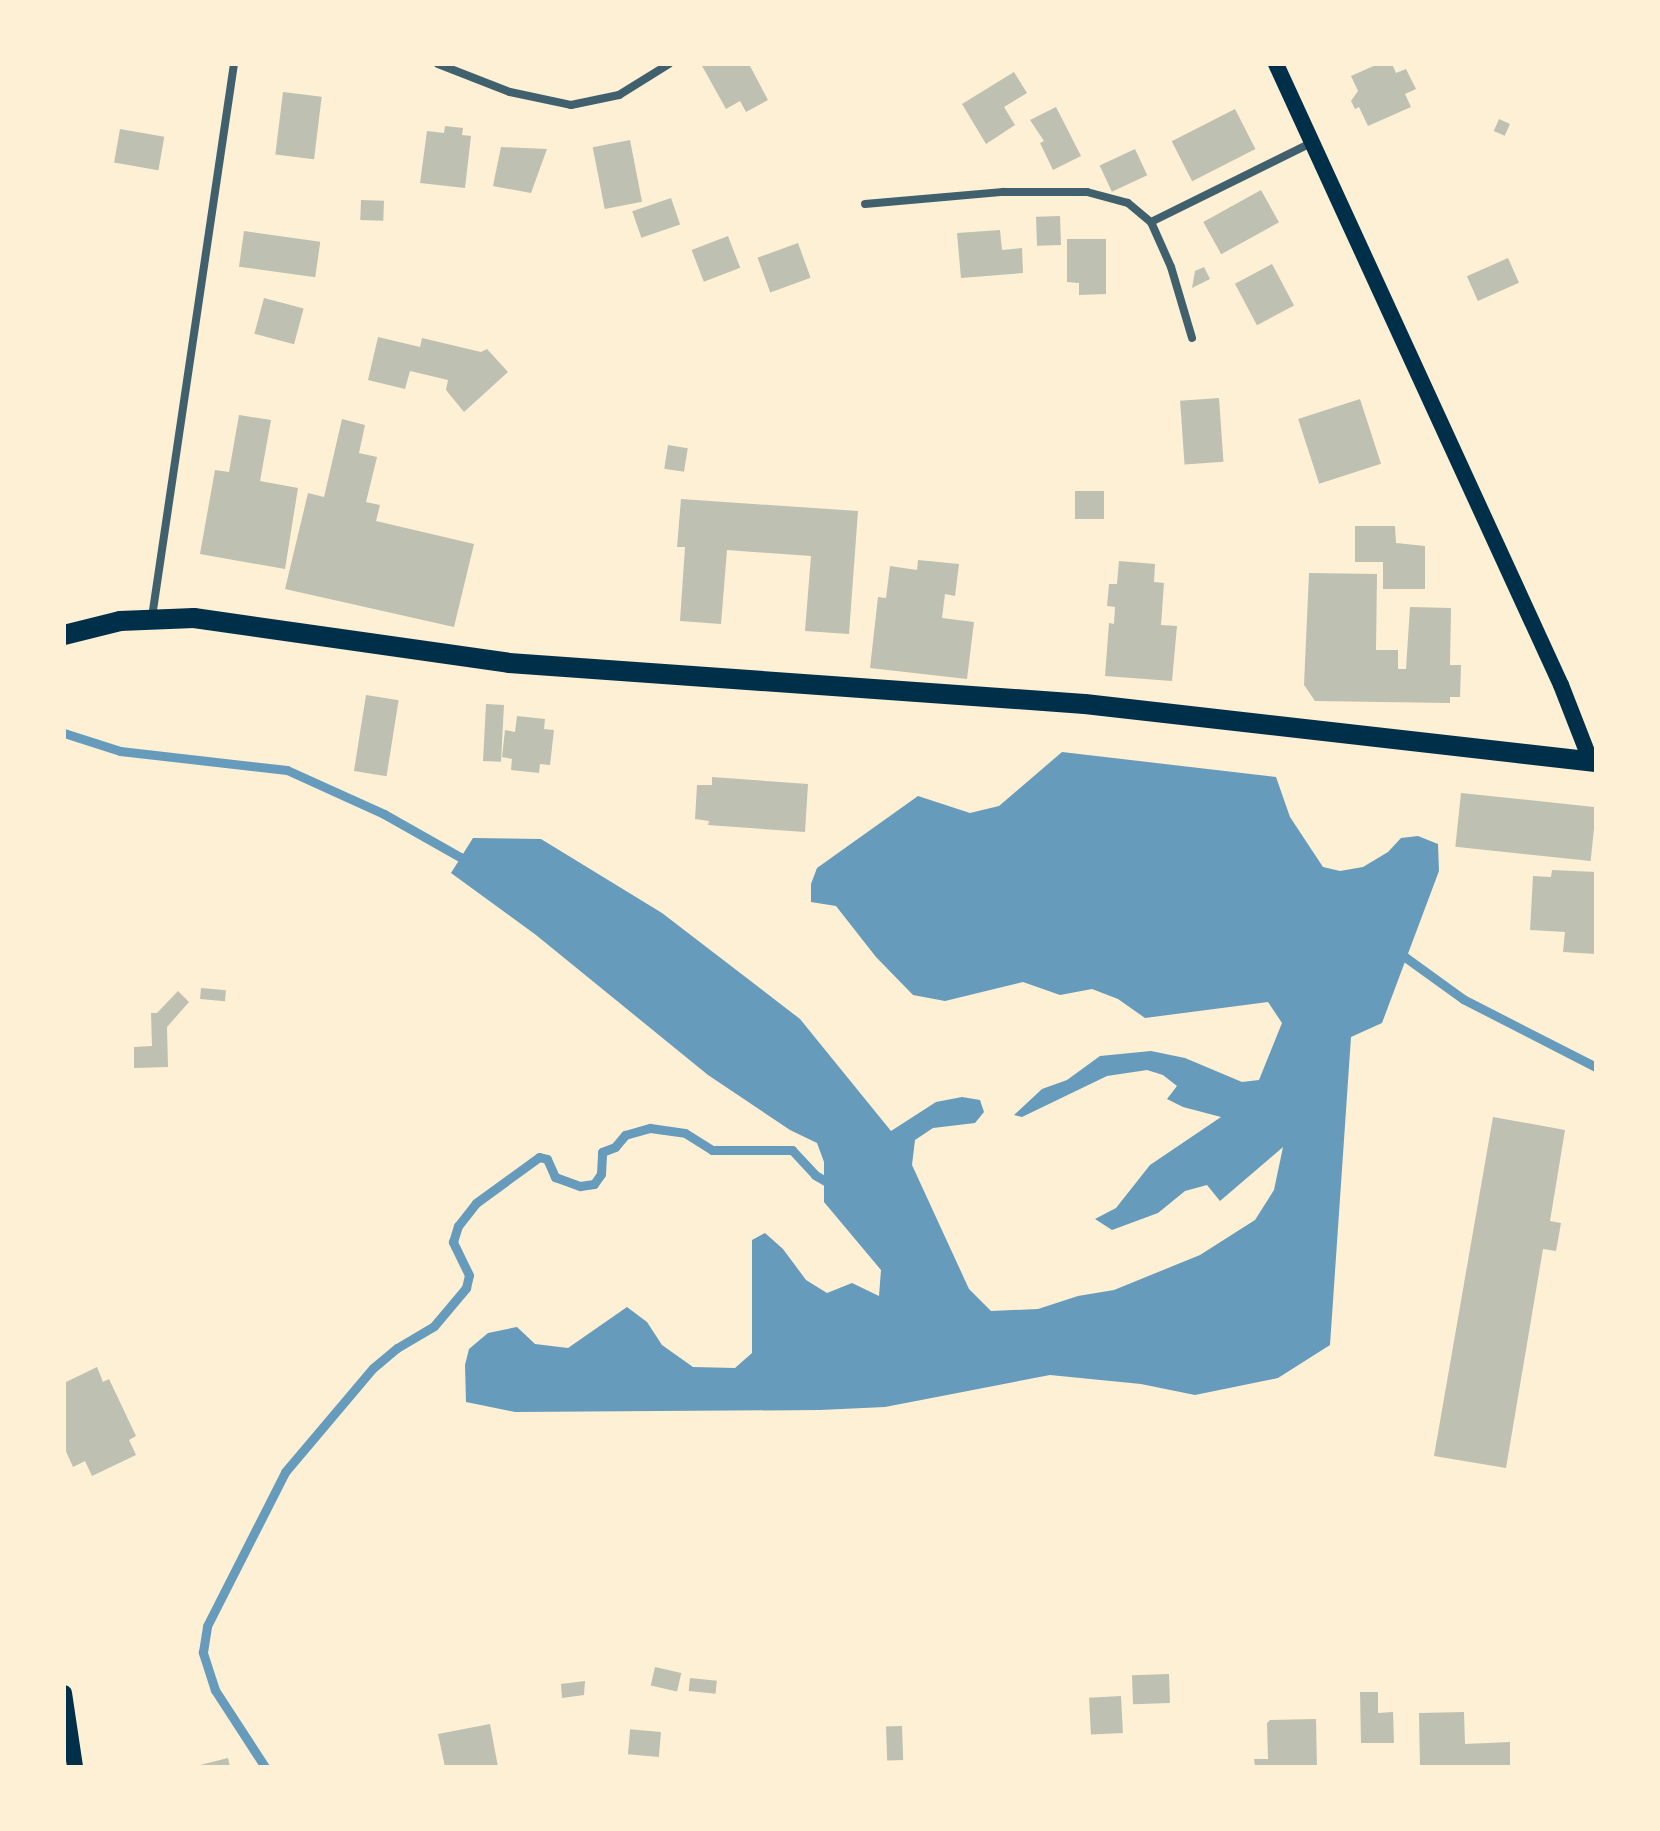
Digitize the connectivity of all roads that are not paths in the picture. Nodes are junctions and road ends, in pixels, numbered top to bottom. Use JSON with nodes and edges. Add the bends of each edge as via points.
{"nodes":[{"id":1,"x":234,"y":64,"type":"edge"},
{"id":2,"x":438,"y":64,"type":"edge"},
{"id":3,"x":669,"y":64,"type":"edge"},
{"id":4,"x":1276,"y":64,"type":"edge"},
{"id":5,"x":1313,"y":141,"type":"junction"},
{"id":6,"x":865,"y":204,"type":"dead end"},
{"id":7,"x":1151,"y":222,"type":"junction"},
{"id":8,"x":1192,"y":338,"type":"dead end"},
{"id":9,"x":152,"y":618,"type":"junction"},
{"id":10,"x":64,"y":635,"type":"edge"},
{"id":11,"x":1593,"y":762,"type":"edge"},
{"id":12,"x":64,"y":1693,"type":"edge"},
{"id":13,"x":71,"y":1762,"type":"edge"}],
"edges":[{"from":1,"to":9,"type":"street"},
{"from":2,"to":3,"type":"street","via":[[510,92],[571,105],[619,95]]},
{"from":4,"to":5,"type":"main road"},
{"from":5,"to":7,"type":"street"},
{"from":5,"to":11,"type":"main road"},
{"from":6,"to":7,"type":"street","via":[[1003,192],[1087,192],[1128,203]]},
{"from":7,"to":8,"type":"street"},
{"from":9,"to":10,"type":"main road"},
{"from":9,"to":11,"type":"main road","via":[[216,620],[509,663],[1085,704]]},
{"from":12,"to":13,"type":"main road"}]}
